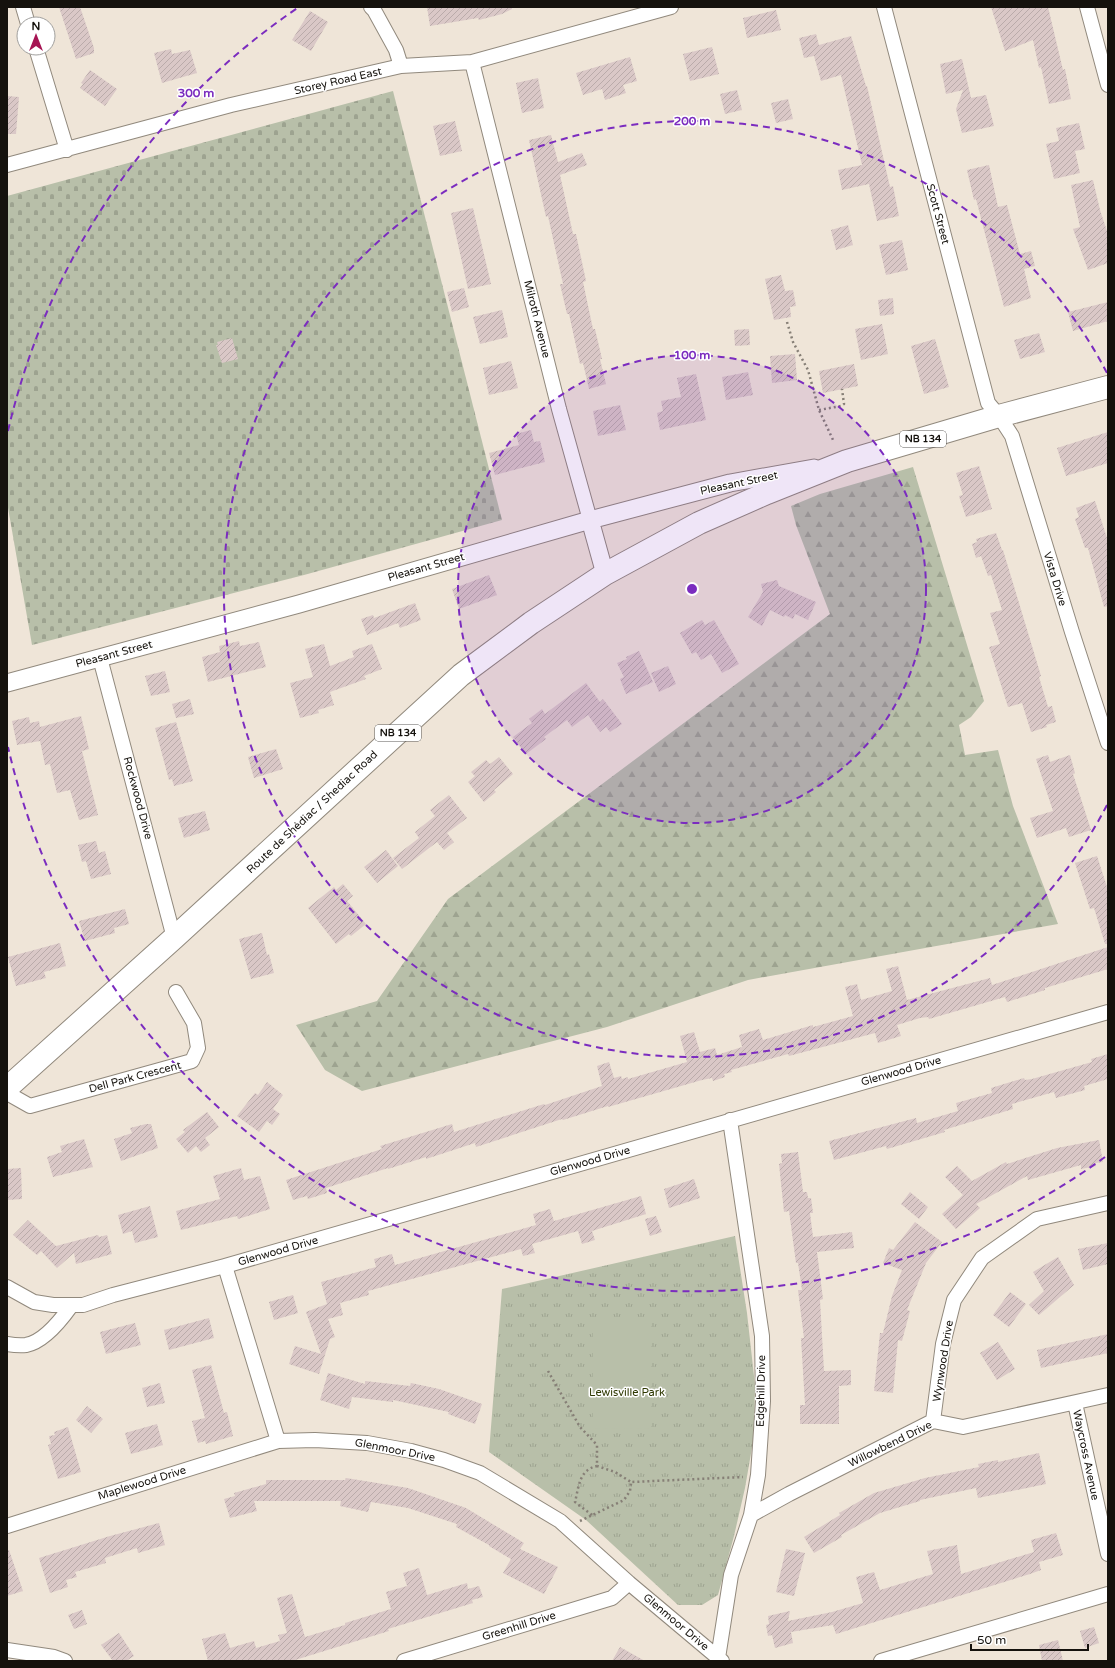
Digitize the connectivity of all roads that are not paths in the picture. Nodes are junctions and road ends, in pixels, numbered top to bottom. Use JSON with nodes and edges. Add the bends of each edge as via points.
{"nodes":[{"id":1,"x":371,"y":7,"type":"edge"},
{"id":2,"x":671,"y":7,"type":"edge"},
{"id":3,"x":884,"y":7,"type":"edge"},
{"id":4,"x":1087,"y":7,"type":"edge"},
{"id":5,"x":38,"y":56,"type":"edge"},
{"id":6,"x":472,"y":62,"type":"junction"},
{"id":7,"x":401,"y":66,"type":"junction"},
{"id":8,"x":1108,"y":85,"type":"edge"},
{"id":9,"x":67,"y":150,"type":"junction"},
{"id":10,"x":7,"y":165,"type":"edge"},
{"id":11,"x":1108,"y":387,"type":"edge"},
{"id":12,"x":999,"y":416,"type":"junction"},
{"id":13,"x":847,"y":461,"type":"junction"},
{"id":14,"x":590,"y":520,"type":"junction"},
{"id":15,"x":605,"y":574,"type":"junction"},
{"id":16,"x":100,"y":658,"type":"junction"},
{"id":17,"x":7,"y":683,"type":"edge"},
{"id":18,"x":1108,"y":743,"type":"edge"},
{"id":19,"x":174,"y":938,"type":"junction"},
{"id":20,"x":176,"y":992,"type":"dead end"},
{"id":21,"x":1108,"y":1012,"type":"edge"},
{"id":22,"x":7,"y":1088,"type":"edge"},
{"id":23,"x":7,"y":1093,"type":"edge"},
{"id":24,"x":730,"y":1120,"type":"junction"},
{"id":25,"x":1108,"y":1203,"type":"edge"},
{"id":26,"x":225,"y":1266,"type":"junction"},
{"id":27,"x":7,"y":1287,"type":"edge"},
{"id":28,"x":71,"y":1306,"type":"junction"},
{"id":29,"x":7,"y":1344,"type":"edge"},
{"id":30,"x":1108,"y":1395,"type":"edge"},
{"id":31,"x":1075,"y":1403,"type":"junction"},
{"id":32,"x":933,"y":1421,"type":"junction"},
{"id":33,"x":278,"y":1441,"type":"junction"},
{"id":34,"x":751,"y":1516,"type":"junction"},
{"id":35,"x":7,"y":1526,"type":"edge"},
{"id":36,"x":1108,"y":1554,"type":"edge"},
{"id":37,"x":629,"y":1583,"type":"junction"},
{"id":38,"x":1108,"y":1594,"type":"edge"},
{"id":39,"x":7,"y":1650,"type":"edge"},
{"id":40,"x":720,"y":1660,"type":"edge"},
{"id":41,"x":65,"y":1661,"type":"edge"},
{"id":42,"x":404,"y":1661,"type":"edge"},
{"id":43,"x":881,"y":1661,"type":"edge"}],
"edges":[{"from":1,"to":7,"type":"street","via":[[396,50]]},
{"from":2,"to":6,"type":"street","name":"Storey Road East"},
{"from":3,"to":12,"type":"street","name":"Scott Street","via":[[988,403]]},
{"from":4,"to":8,"type":"street"},
{"from":5,"to":9,"type":"street"},
{"from":6,"to":7,"type":"street","name":"Storey Road East"},
{"from":6,"to":14,"type":"street","name":"Milroth Avenue"},
{"from":7,"to":9,"type":"street","name":"Storey Road East","via":[[232,105]]},
{"from":9,"to":10,"type":"street","name":"Storey Road East"},
{"from":11,"to":12,"type":"main road","name":"Route de Shédiac / Shediac Road","number":"NB 134"},
{"from":12,"to":13,"type":"main road","name":"Route de Shédiac / Shediac Road","number":"NB 134"},
{"from":12,"to":18,"type":"street","name":"Vista Drive","via":[[1012,436]]},
{"from":13,"to":14,"type":"street","name":"Pleasant Street","via":[[730,483]]},
{"from":13,"to":15,"type":"main road","name":"Route de Shédiac / Shediac Road","number":"NB 134","via":[[699,524]]},
{"from":14,"to":15,"type":"street","name":"Milroth Avenue"},
{"from":14,"to":16,"type":"street","name":"Pleasant Street"},
{"from":15,"to":19,"type":"main road","name":"Route de Shédiac / Shediac Road","number":"NB 134","via":[[531,623],[461,675]]},
{"from":16,"to":17,"type":"street","name":"Pleasant Street"},
{"from":16,"to":19,"type":"street","name":"Rockwood Drive"},
{"from":19,"to":22,"type":"main road","name":"Route de Shédiac / Shediac Road","number":"NB 134"},
{"from":20,"to":23,"type":"street","name":"Dell Park Crescent","via":[[194,1023],[198,1048],[192,1061],[30,1106]]},
{"from":21,"to":24,"type":"street","name":"Glenwood Drive"},
{"from":24,"to":26,"type":"street","name":"Glenwood Drive"},
{"from":24,"to":34,"type":"street","name":"Edgehill Drive","via":[[762,1336],[763,1401],[758,1476]]},
{"from":25,"to":32,"type":"street","name":"Wynwood Drive","via":[[1038,1219],[982,1258],[954,1300],[943,1344]]},
{"from":26,"to":28,"type":"street","name":"Glenwood Drive","via":[[83,1305]]},
{"from":26,"to":33,"type":"street"},
{"from":27,"to":28,"type":"street","name":"Glenwood Drive","via":[[34,1302]]},
{"from":28,"to":29,"type":"street","via":[[60,1321],[41,1338],[27,1345]]},
{"from":30,"to":31,"type":"street","name":"Willowbend Drive"},
{"from":31,"to":32,"type":"street","name":"Willowbend Drive","via":[[963,1427]]},
{"from":31,"to":36,"type":"street","name":"Waycross Avenue"},
{"from":32,"to":34,"type":"street","name":"Willowbend Drive"},
{"from":33,"to":35,"type":"street","name":"Maplewood Drive"},
{"from":33,"to":37,"type":"street","name":"Glenmoor Drive","via":[[367,1443],[411,1451],[480,1473],[560,1521]]},
{"from":34,"to":40,"type":"street","name":"Edgehill Drive","via":[[731,1574]]},
{"from":37,"to":40,"type":"street","name":"Glenmoor Drive"},
{"from":37,"to":42,"type":"street","name":"Greenhill Drive","via":[[612,1598]]},
{"from":38,"to":43,"type":"street"},
{"from":39,"to":41,"type":"street"}]}
